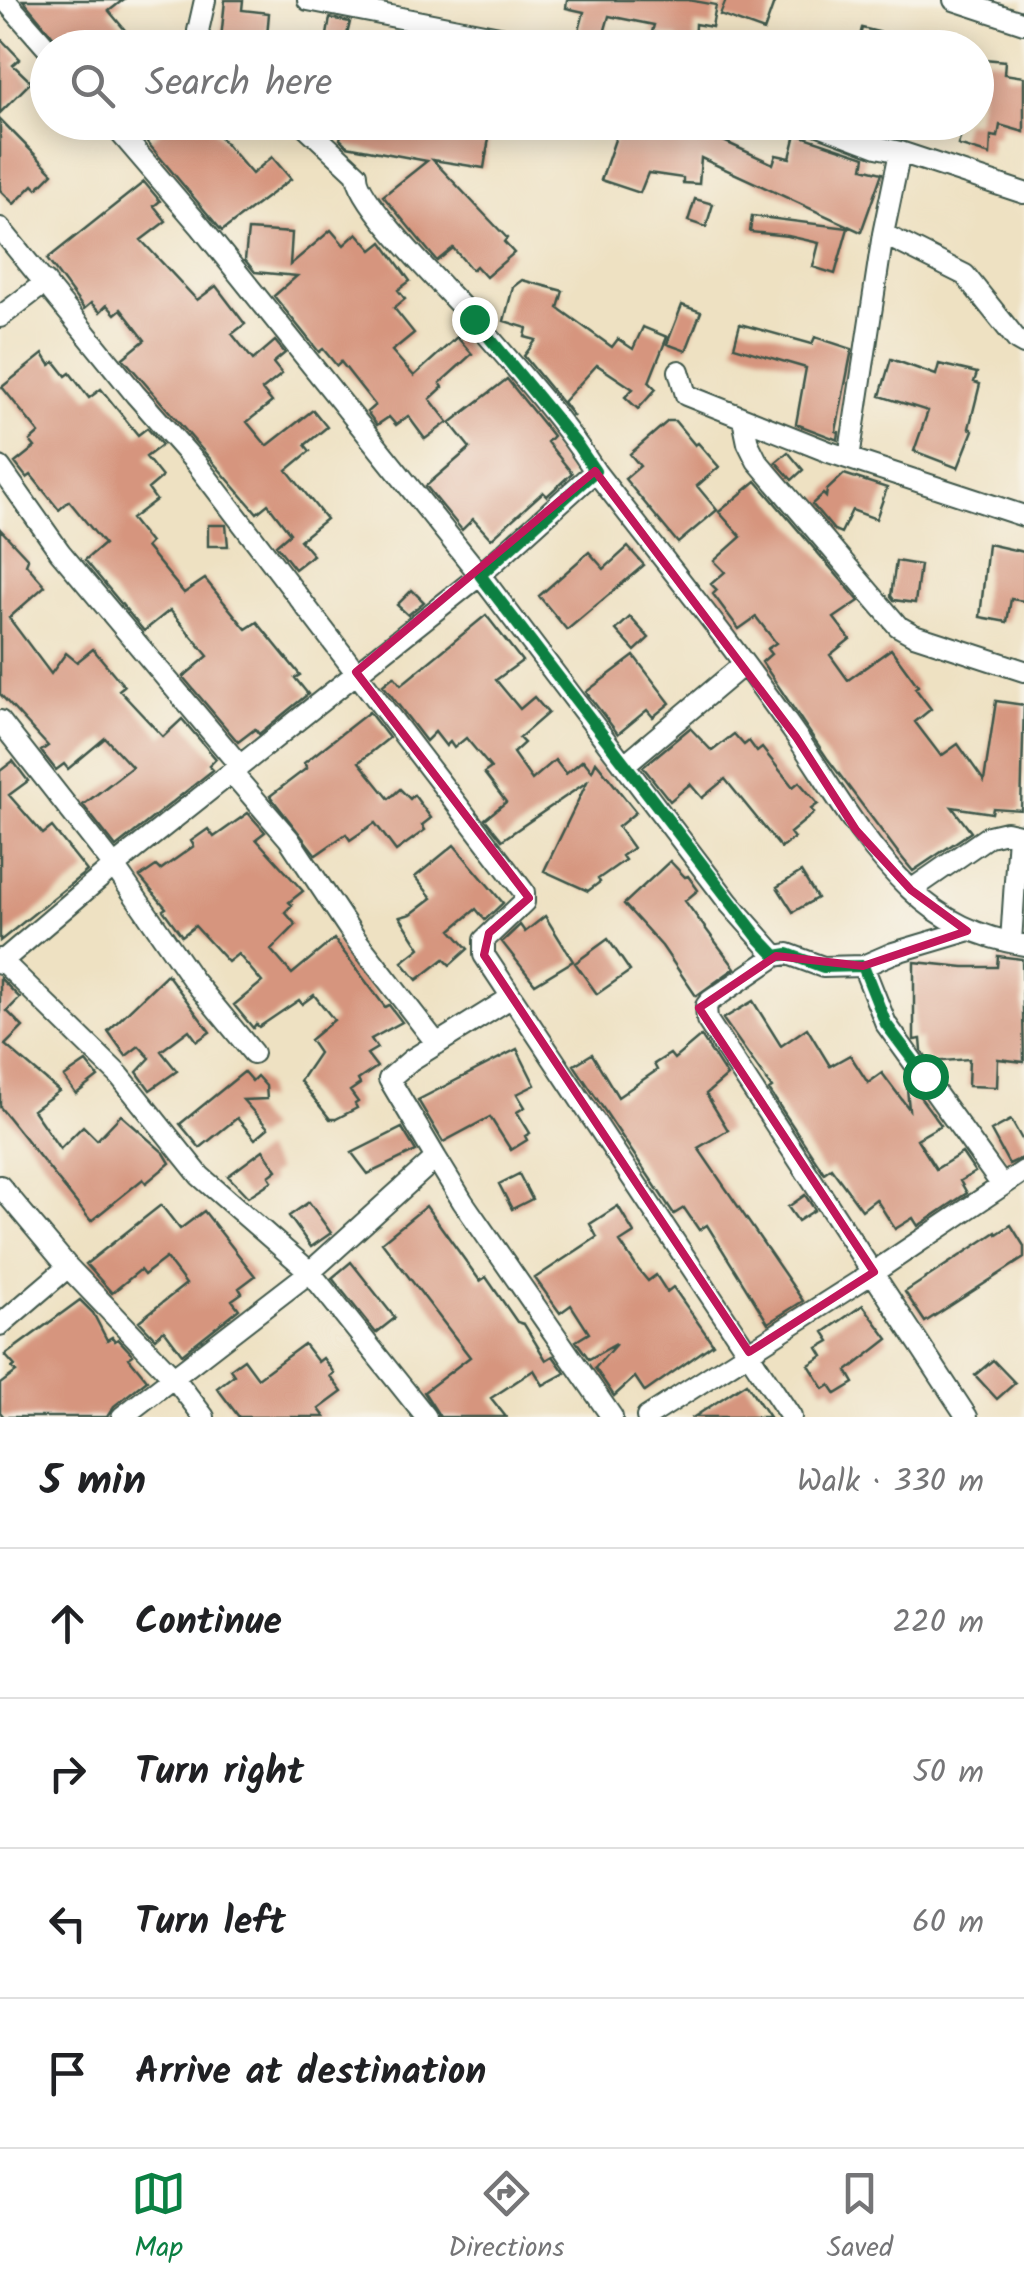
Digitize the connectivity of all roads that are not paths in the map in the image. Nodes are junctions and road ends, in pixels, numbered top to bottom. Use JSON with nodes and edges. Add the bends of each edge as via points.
{"nodes":[{"id":1,"x":6,"y":0,"type":"edge"},
{"id":2,"x":205,"y":0,"type":"edge"},
{"id":3,"x":308,"y":0,"type":"edge"},
{"id":4,"x":954,"y":0,"type":"edge"},
{"id":5,"x":1024,"y":24,"type":"edge"},
{"id":6,"x":32,"y":30,"type":"edge"},
{"id":7,"x":198,"y":30,"type":"edge"},
{"id":8,"x":463,"y":30,"type":"edge"},
{"id":9,"x":126,"y":140,"type":"edge"},
{"id":10,"x":320,"y":140,"type":"edge"},
{"id":11,"x":858,"y":140,"type":"edge"},
{"id":12,"x":900,"y":152,"type":"junction"},
{"id":13,"x":1024,"y":194,"type":"edge"},
{"id":14,"x":0,"y":228,"type":"edge"},
{"id":15,"x":883,"y":234,"type":"junction"},
{"id":16,"x":46,"y":282,"type":"junction"},
{"id":17,"x":0,"y":318,"type":"edge"},
{"id":18,"x":1024,"y":344,"type":"edge"},
{"id":19,"x":679,"y":371,"type":"dead end"},
{"id":20,"x":743,"y":418,"type":"junction"},
{"id":21,"x":849,"y":458,"type":"junction"},
{"id":22,"x":0,"y":467,"type":"edge"},
{"id":23,"x":595,"y":471,"type":"junction"},
{"id":24,"x":1024,"y":516,"type":"edge"},
{"id":25,"x":480,"y":575,"type":"junction"},
{"id":26,"x":743,"y":665,"type":"junction"},
{"id":27,"x":356,"y":672,"type":"junction"},
{"id":28,"x":1024,"y":672,"type":"edge"},
{"id":29,"x":0,"y":721,"type":"edge"},
{"id":30,"x":624,"y":765,"type":"junction"},
{"id":31,"x":236,"y":769,"type":"junction"},
{"id":32,"x":1021,"y":836,"type":"edge"},
{"id":33,"x":114,"y":866,"type":"junction"},
{"id":34,"x":911,"y":890,"type":"junction"},
{"id":35,"x":967,"y":930,"type":"junction"},
{"id":36,"x":1017,"y":943,"type":"edge"},
{"id":37,"x":776,"y":956,"type":"junction"},
{"id":38,"x":1,"y":961,"type":"edge"},
{"id":39,"x":863,"y":966,"type":"junction"},
{"id":40,"x":512,"y":997,"type":"junction"},
{"id":41,"x":437,"y":1044,"type":"junction"},
{"id":42,"x":253,"y":1053,"type":"dead end"},
{"id":43,"x":436,"y":1158,"type":"junction"},
{"id":44,"x":1024,"y":1171,"type":"edge"},
{"id":45,"x":1000,"y":1184,"type":"junction"},
{"id":46,"x":0,"y":1186,"type":"edge"},
{"id":47,"x":68,"y":1267,"type":"junction"},
{"id":48,"x":310,"y":1272,"type":"junction"},
{"id":49,"x":874,"y":1272,"type":"junction"},
{"id":50,"x":0,"y":1324,"type":"edge"},
{"id":51,"x":750,"y":1352,"type":"junction"},
{"id":52,"x":175,"y":1378,"type":"junction"},
{"id":53,"x":122,"y":1417,"type":"edge"},
{"id":54,"x":204,"y":1417,"type":"edge"},
{"id":55,"x":426,"y":1417,"type":"edge"},
{"id":56,"x":612,"y":1417,"type":"edge"},
{"id":57,"x":647,"y":1417,"type":"edge"},
{"id":58,"x":792,"y":1417,"type":"edge"},
{"id":59,"x":967,"y":1417,"type":"edge"}],
"edges":[{"from":1,"to":6,"type":"street"},
{"from":2,"to":7,"type":"street"},
{"from":3,"to":8,"type":"street"},
{"from":4,"to":5,"type":"street"},
{"from":9,"to":25,"type":"street"},
{"from":10,"to":23,"type":"street","via":[[357,174],[358,186],[384,220],[474,319]]},
{"from":11,"to":12,"type":"street"},
{"from":12,"to":13,"type":"street"},
{"from":12,"to":15,"type":"street"},
{"from":14,"to":16,"type":"street"},
{"from":15,"to":18,"type":"street","via":[[964,275]]},
{"from":15,"to":21,"type":"street"},
{"from":16,"to":17,"type":"street"},
{"from":16,"to":27,"type":"street"},
{"from":19,"to":20,"type":"street","via":[[686,395]]},
{"from":20,"to":21,"type":"street"},
{"from":20,"to":28,"type":"street","via":[[758,461],[898,626]]},
{"from":21,"to":24,"type":"street"},
{"from":22,"to":31,"type":"street","via":[[60,552]]},
{"from":23,"to":25,"type":"street"},
{"from":23,"to":26,"type":"street"},
{"from":25,"to":27,"type":"street"},
{"from":25,"to":30,"type":"street"},
{"from":26,"to":30,"type":"street"},
{"from":26,"to":34,"type":"street","via":[[856,830]]},
{"from":27,"to":31,"type":"street"},
{"from":27,"to":40,"type":"street","via":[[524,892],[524,902],[483,947]]},
{"from":29,"to":33,"type":"street"},
{"from":30,"to":37,"type":"street"},
{"from":31,"to":33,"type":"street"},
{"from":31,"to":41,"type":"street"},
{"from":32,"to":34,"type":"street","via":[[989,836]]},
{"from":32,"to":36,"type":"street"},
{"from":33,"to":38,"type":"street"},
{"from":33,"to":42,"type":"street","via":[[192,980]]},
{"from":34,"to":35,"type":"street"},
{"from":35,"to":36,"type":"street"},
{"from":35,"to":39,"type":"street"},
{"from":37,"to":39,"type":"street","via":[[823,967]]},
{"from":37,"to":49,"type":"street","via":[[710,1001],[707,1020]]},
{"from":38,"to":48,"type":"street","via":[[119,1075],[200,1176]]},
{"from":39,"to":45,"type":"street","via":[[886,1024]]},
{"from":40,"to":41,"type":"street"},
{"from":40,"to":51,"type":"street"},
{"from":41,"to":43,"type":"street","via":[[389,1080]]},
{"from":43,"to":48,"type":"street"},
{"from":43,"to":56,"type":"street"},
{"from":44,"to":45,"type":"street"},
{"from":45,"to":49,"type":"street"},
{"from":46,"to":47,"type":"street"},
{"from":47,"to":50,"type":"street"},
{"from":47,"to":52,"type":"street"},
{"from":48,"to":52,"type":"street"},
{"from":48,"to":55,"type":"street"},
{"from":49,"to":51,"type":"street"},
{"from":49,"to":59,"type":"street"},
{"from":51,"to":57,"type":"street"},
{"from":51,"to":58,"type":"street"},
{"from":52,"to":53,"type":"street"},
{"from":52,"to":54,"type":"street"}]}
